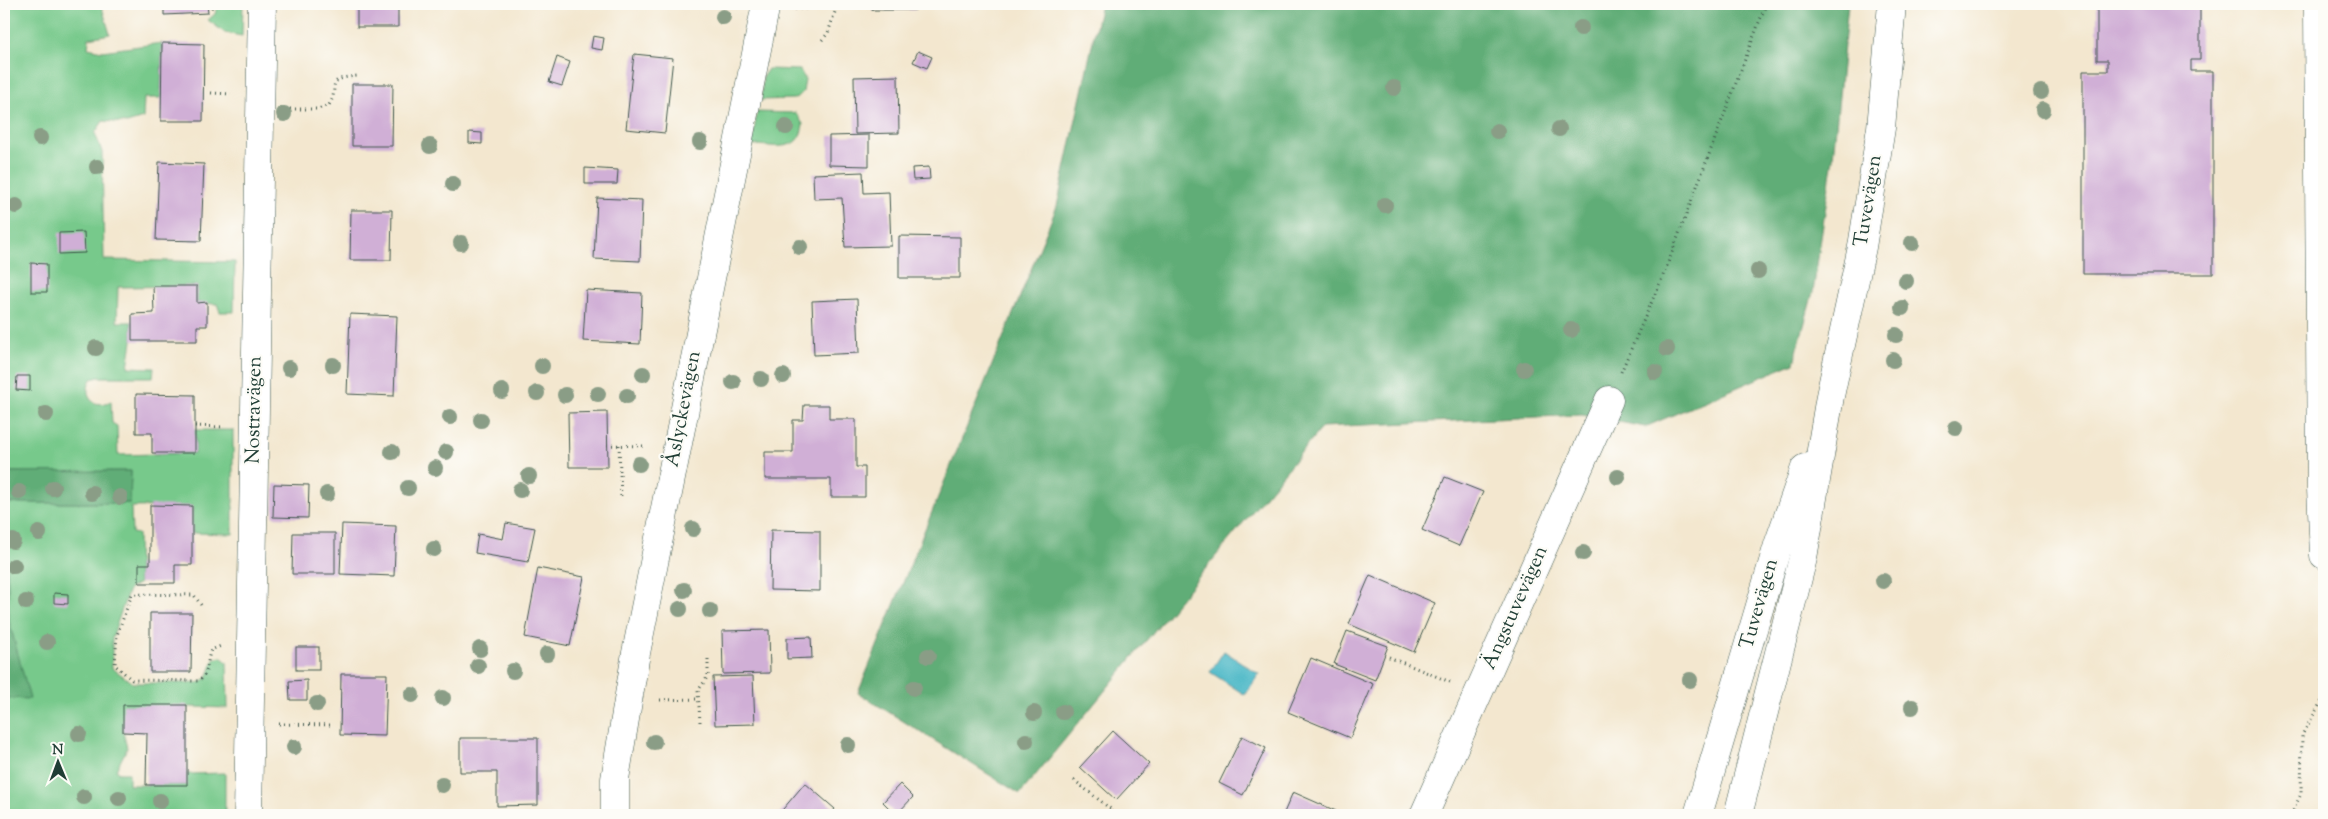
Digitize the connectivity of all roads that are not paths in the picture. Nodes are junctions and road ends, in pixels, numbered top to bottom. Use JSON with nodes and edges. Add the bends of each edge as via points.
{"nodes":[{"id":1,"x":262,"y":4,"type":"edge"},
{"id":2,"x":1892,"y":4,"type":"edge"},
{"id":3,"x":2318,"y":4,"type":"edge"},
{"id":4,"x":765,"y":7,"type":"edge"},
{"id":5,"x":1830,"y":396,"type":"junction"},
{"id":6,"x":1609,"y":400,"type":"road end"},
{"id":7,"x":2324,"y":556,"type":"edge"},
{"id":8,"x":248,"y":815,"type":"edge"},
{"id":9,"x":615,"y":815,"type":"edge"},
{"id":10,"x":1424,"y":815,"type":"edge"},
{"id":11,"x":1698,"y":815,"type":"edge"},
{"id":12,"x":1738,"y":815,"type":"edge"}],
"edges":[{"from":1,"to":8,"type":"street","name":"Nostravägen"},
{"from":2,"to":5,"type":"street","name":"Tuvevägen","via":[[1880,138],[1862,246]]},
{"from":3,"to":7,"type":"street"},
{"from":4,"to":9,"type":"street","name":"Åslyckevägen","via":[[628,700],[614,779]]},
{"from":5,"to":11,"type":"street","name":"Tuvevägen","via":[[1778,545]]},
{"from":5,"to":12,"type":"street","name":"Tuvevägen","via":[[1803,558]]},
{"from":6,"to":10,"type":"street","name":"Ängstuvevägen"}]}
